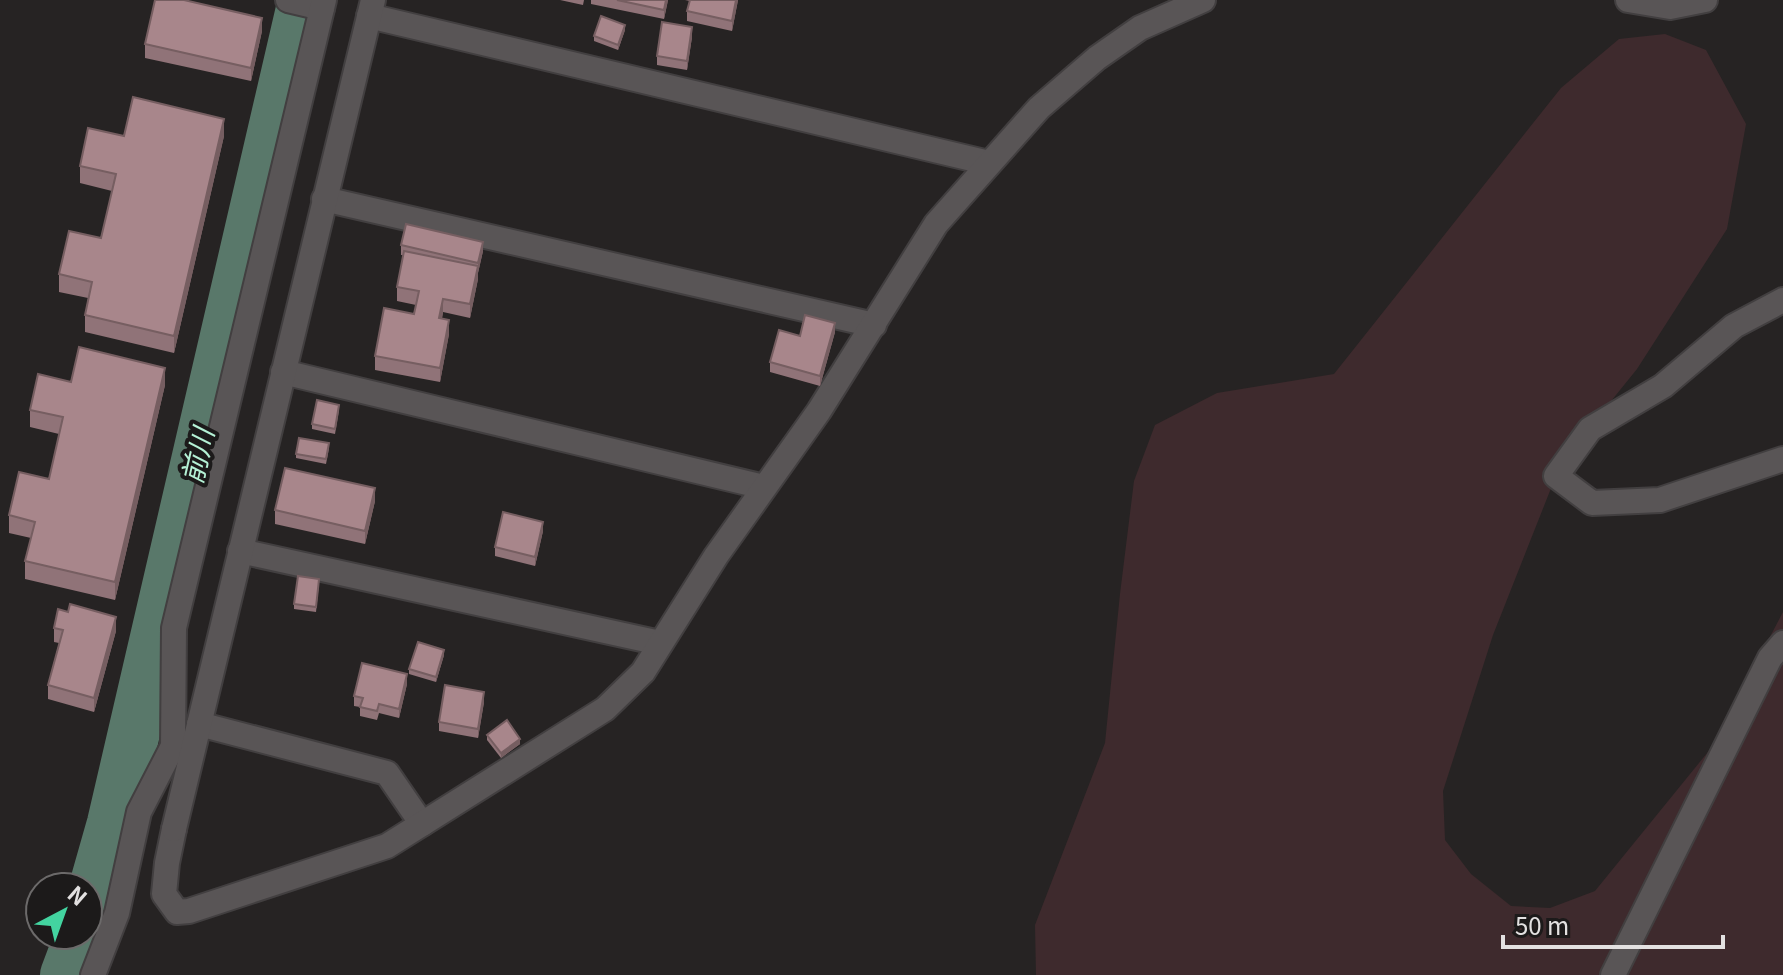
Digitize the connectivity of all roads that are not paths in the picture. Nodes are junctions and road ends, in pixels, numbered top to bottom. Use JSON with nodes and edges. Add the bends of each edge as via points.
{"nodes":[{"id":1,"x":288,"y":0,"type":"edge"},
{"id":2,"x":1628,"y":0,"type":"edge"},
{"id":3,"x":1702,"y":0,"type":"edge"},
{"id":4,"x":1189,"y":2,"type":"edge"},
{"id":5,"x":323,"y":4,"type":"edge"},
{"id":6,"x":371,"y":8,"type":"edge"},
{"id":7,"x":989,"y":163,"type":"junction"},
{"id":8,"x":324,"y":199,"type":"junction"},
{"id":9,"x":1783,"y":300,"type":"edge"},
{"id":10,"x":874,"y":325,"type":"junction"},
{"id":11,"x":283,"y":372,"type":"junction"},
{"id":12,"x":1783,"y":459,"type":"edge"},
{"id":13,"x":764,"y":487,"type":"junction"},
{"id":14,"x":240,"y":551,"type":"junction"},
{"id":15,"x":660,"y":643,"type":"junction"},
{"id":16,"x":1783,"y":643,"type":"edge"},
{"id":17,"x":199,"y":724,"type":"junction"},
{"id":18,"x":182,"y":750,"type":"junction"},
{"id":19,"x":422,"y":824,"type":"junction"},
{"id":20,"x":93,"y":975,"type":"edge"},
{"id":21,"x":1613,"y":975,"type":"edge"}],
"edges":[{"from":1,"to":5,"type":"street"},
{"from":2,"to":3,"type":"street","via":[[1670,7]]},
{"from":4,"to":7,"type":"street","via":[[1097,58],[1039,108]]},
{"from":5,"to":18,"type":"street","via":[[174,628]]},
{"from":6,"to":7,"type":"street"},
{"from":6,"to":8,"type":"street"},
{"from":7,"to":10,"type":"street","via":[[936,224]]},
{"from":8,"to":10,"type":"street"},
{"from":8,"to":11,"type":"street"},
{"from":9,"to":12,"type":"street","via":[[1734,326],[1663,386],[1590,429],[1556,476],[1592,503],[1660,500]]},
{"from":10,"to":13,"type":"street"},
{"from":11,"to":13,"type":"street"},
{"from":11,"to":14,"type":"street"},
{"from":13,"to":15,"type":"street"},
{"from":14,"to":15,"type":"street"},
{"from":14,"to":17,"type":"street"},
{"from":15,"to":19,"type":"street","via":[[643,672],[605,709]]},
{"from":16,"to":21,"type":"street","via":[[1770,658]]},
{"from":17,"to":18,"type":"street"},
{"from":17,"to":19,"type":"street","via":[[387,773]]},
{"from":18,"to":19,"type":"street","via":[[164,894],[177,912],[387,846]]},
{"from":18,"to":20,"type":"street","via":[[139,812],[117,913]]}]}
